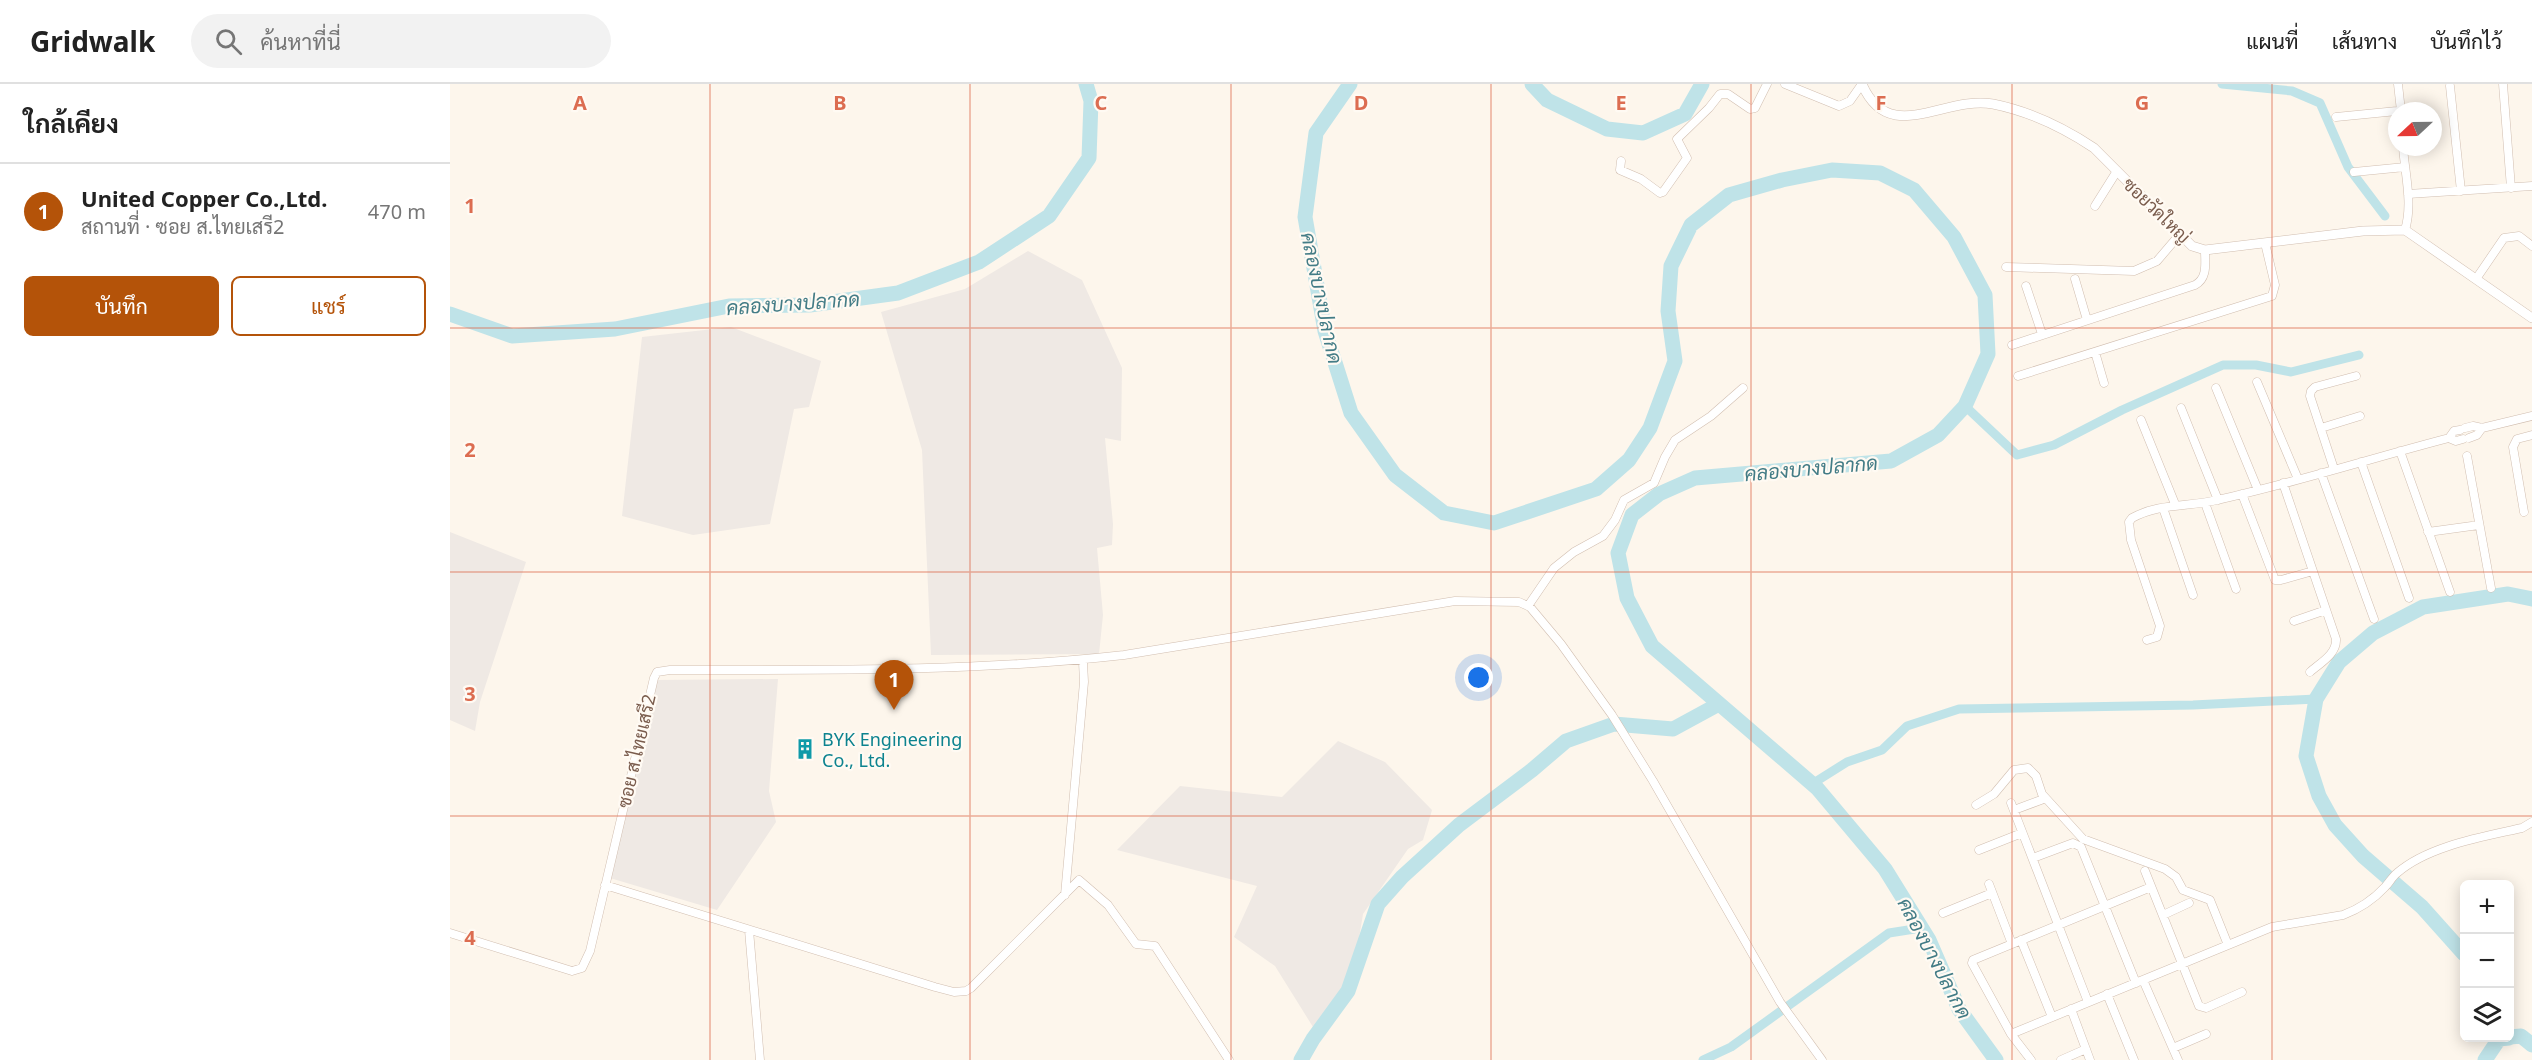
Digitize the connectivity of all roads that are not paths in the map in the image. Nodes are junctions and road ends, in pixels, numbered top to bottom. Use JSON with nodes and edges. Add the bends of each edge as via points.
{"nodes":[{"id":1,"x":1767,"y":84,"type":"edge"},
{"id":2,"x":1785,"y":84,"type":"edge"},
{"id":3,"x":1862,"y":84,"type":"edge"},
{"id":4,"x":2398,"y":84,"type":"edge"},
{"id":5,"x":2503,"y":84,"type":"edge"},
{"id":6,"x":2450,"y":87,"type":"dead end"},
{"id":7,"x":2399,"y":102,"type":"edge"},
{"id":8,"x":2388,"y":112,"type":"edge"},
{"id":9,"x":2337,"y":117,"type":"dead end"},
{"id":10,"x":2403,"y":156,"type":"edge"},
{"id":11,"x":1621,"y":161,"type":"dead end"},
{"id":12,"x":2404,"y":167,"type":"junction"},
{"id":13,"x":2117,"y":171,"type":"junction"},
{"id":14,"x":2354,"y":172,"type":"dead end"},
{"id":15,"x":2532,"y":186,"type":"edge"},
{"id":16,"x":2511,"y":188,"type":"junction"},
{"id":17,"x":2461,"y":191,"type":"junction"},
{"id":18,"x":2408,"y":194,"type":"junction"},
{"id":19,"x":2095,"y":206,"type":"dead end"},
{"id":20,"x":2405,"y":230,"type":"junction"},
{"id":21,"x":2180,"y":234,"type":"junction"},
{"id":22,"x":2265,"y":243,"type":"junction"},
{"id":23,"x":2532,"y":246,"type":"edge"},
{"id":24,"x":2205,"y":250,"type":"junction"},
{"id":25,"x":2006,"y":267,"type":"dead end"},
{"id":26,"x":2075,"y":279,"type":"dead end"},
{"id":27,"x":2476,"y":279,"type":"junction"},
{"id":28,"x":2026,"y":286,"type":"dead end"},
{"id":29,"x":2532,"y":318,"type":"edge"},
{"id":30,"x":2087,"y":320,"type":"junction"},
{"id":31,"x":2042,"y":334,"type":"junction"},
{"id":32,"x":2012,"y":345,"type":"dead end"},
{"id":33,"x":2095,"y":351,"type":"junction"},
{"id":34,"x":2018,"y":376,"type":"dead end"},
{"id":35,"x":2356,"y":376,"type":"dead end"},
{"id":36,"x":2257,"y":382,"type":"dead end"},
{"id":37,"x":2104,"y":383,"type":"dead end"},
{"id":38,"x":1743,"y":388,"type":"dead end"},
{"id":39,"x":2216,"y":388,"type":"dead end"},
{"id":40,"x":2181,"y":408,"type":"dead end"},
{"id":41,"x":2360,"y":416,"type":"dead end"},
{"id":42,"x":2532,"y":416,"type":"edge"},
{"id":43,"x":2141,"y":420,"type":"dead end"},
{"id":44,"x":2321,"y":428,"type":"junction"},
{"id":45,"x":2482,"y":428,"type":"junction"},
{"id":46,"x":2532,"y":435,"type":"edge"},
{"id":47,"x":2449,"y":438,"type":"junction"},
{"id":48,"x":2400,"y":451,"type":"junction"},
{"id":49,"x":2467,"y":456,"type":"dead end"},
{"id":50,"x":2361,"y":462,"type":"junction"},
{"id":51,"x":2334,"y":469,"type":"junction"},
{"id":52,"x":2321,"y":472,"type":"junction"},
{"id":53,"x":2298,"y":479,"type":"junction"},
{"id":54,"x":2283,"y":483,"type":"junction"},
{"id":55,"x":2258,"y":490,"type":"junction"},
{"id":56,"x":2242,"y":494,"type":"junction"},
{"id":57,"x":2218,"y":500,"type":"junction"},
{"id":58,"x":2205,"y":503,"type":"junction"},
{"id":59,"x":2175,"y":504,"type":"junction"},
{"id":60,"x":2163,"y":508,"type":"junction"},
{"id":61,"x":2524,"y":512,"type":"dead end"},
{"id":62,"x":2479,"y":525,"type":"junction"},
{"id":63,"x":2428,"y":532,"type":"junction"},
{"id":64,"x":2313,"y":571,"type":"junction"},
{"id":65,"x":2491,"y":588,"type":"dead end"},
{"id":66,"x":2236,"y":589,"type":"dead end"},
{"id":67,"x":2450,"y":592,"type":"dead end"},
{"id":68,"x":2193,"y":595,"type":"dead end"},
{"id":69,"x":2409,"y":598,"type":"dead end"},
{"id":70,"x":1528,"y":606,"type":"junction"},
{"id":71,"x":2326,"y":610,"type":"junction"},
{"id":72,"x":2374,"y":619,"type":"dead end"},
{"id":73,"x":2294,"y":621,"type":"dead end"},
{"id":74,"x":2147,"y":640,"type":"dead end"},
{"id":75,"x":1080,"y":660,"type":"junction"},
{"id":76,"x":2310,"y":672,"type":"dead end"},
{"id":77,"x":2041,"y":800,"type":"dead end"},
{"id":78,"x":1976,"y":805,"type":"dead end"},
{"id":79,"x":2532,"y":822,"type":"edge"},
{"id":80,"x":2022,"y":833,"type":"junction"},
{"id":81,"x":1979,"y":850,"type":"dead end"},
{"id":82,"x":2032,"y":858,"type":"junction"},
{"id":83,"x":2145,"y":871,"type":"dead end"},
{"id":84,"x":1989,"y":884,"type":"dead end"},
{"id":85,"x":605,"y":885,"type":"junction"},
{"id":86,"x":2151,"y":887,"type":"junction"},
{"id":87,"x":1992,"y":892,"type":"junction"},
{"id":88,"x":1065,"y":895,"type":"junction"},
{"id":89,"x":2189,"y":903,"type":"dead end"},
{"id":90,"x":2106,"y":906,"type":"junction"},
{"id":91,"x":1943,"y":913,"type":"dead end"},
{"id":92,"x":2163,"y":915,"type":"junction"},
{"id":93,"x":2059,"y":925,"type":"junction"},
{"id":94,"x":749,"y":930,"type":"junction"},
{"id":95,"x":450,"y":933,"type":"edge"},
{"id":96,"x":2021,"y":940,"type":"junction"},
{"id":97,"x":2012,"y":944,"type":"junction"},
{"id":98,"x":2228,"y":945,"type":"junction"},
{"id":99,"x":2182,"y":964,"type":"junction"},
{"id":100,"x":2140,"y":981,"type":"junction"},
{"id":101,"x":2242,"y":992,"type":"dead end"},
{"id":102,"x":2107,"y":994,"type":"junction"},
{"id":103,"x":2088,"y":1002,"type":"junction"},
{"id":104,"x":2071,"y":1009,"type":"junction"},
{"id":105,"x":2052,"y":1017,"type":"junction"},
{"id":106,"x":2011,"y":1034,"type":"junction"},
{"id":107,"x":2206,"y":1034,"type":"dead end"},
{"id":108,"x":2173,"y":1048,"type":"junction"},
{"id":109,"x":2086,"y":1049,"type":"junction"},
{"id":110,"x":760,"y":1060,"type":"edge"},
{"id":111,"x":1229,"y":1060,"type":"edge"},
{"id":112,"x":1822,"y":1060,"type":"edge"},
{"id":113,"x":2031,"y":1060,"type":"edge"},
{"id":114,"x":2061,"y":1060,"type":"edge"},
{"id":115,"x":2090,"y":1060,"type":"edge"},
{"id":116,"x":2134,"y":1060,"type":"edge"},
{"id":117,"x":2178,"y":1060,"type":"edge"}],
"edges":[{"from":1,"to":11,"type":"street","via":[[1755,108],[1720,94],[1677,139],[1687,158],[1663,192],[1620,170]]},
{"from":2,"to":3,"type":"street","via":[[1839,106],[1850,101]]},
{"from":3,"to":13,"type":"street","name":"ซอยวัดใหญ่","via":[[1868,98],[1888,114],[1906,117],[1976,103],[1993,104],[2046,122],[2094,147]]},
{"from":4,"to":7,"type":"street"},
{"from":5,"to":16,"type":"street"},
{"from":6,"to":17,"type":"street"},
{"from":8,"to":9,"type":"street"},
{"from":10,"to":12,"type":"street"},
{"from":12,"to":14,"type":"street"},
{"from":12,"to":18,"type":"street"},
{"from":13,"to":19,"type":"street"},
{"from":13,"to":21,"type":"street","name":"ซอยวัดใหญ่"},
{"from":15,"to":16,"type":"street"},
{"from":16,"to":17,"type":"street"},
{"from":17,"to":18,"type":"street"},
{"from":18,"to":20,"type":"street"},
{"from":20,"to":22,"type":"street","name":"ซอยวัดใหญ่"},
{"from":20,"to":27,"type":"street"},
{"from":21,"to":24,"type":"street","name":"ซอยวัดใหญ่","via":[[2192,246]]},
{"from":21,"to":25,"type":"street","via":[[2157,261],[2134,272]]},
{"from":22,"to":24,"type":"street","name":"ซอยวัดใหญ่"},
{"from":22,"to":33,"type":"street","via":[[2275,285],[2272,296]]},
{"from":23,"to":27,"type":"street","via":[[2518,236],[2505,238]]},
{"from":24,"to":30,"type":"street","via":[[2202,281]]},
{"from":26,"to":30,"type":"street"},
{"from":27,"to":29,"type":"street"},
{"from":28,"to":31,"type":"street"},
{"from":30,"to":31,"type":"street"},
{"from":31,"to":32,"type":"street"},
{"from":33,"to":34,"type":"street"},
{"from":33,"to":37,"type":"street"},
{"from":35,"to":44,"type":"street","via":[[2311,391]]},
{"from":36,"to":53,"type":"street"},
{"from":38,"to":70,"type":"street","via":[[1675,440],[1654,483],[1624,500],[1603,536],[1554,568]]},
{"from":39,"to":55,"type":"street"},
{"from":40,"to":57,"type":"street"},
{"from":41,"to":44,"type":"street"},
{"from":42,"to":45,"type":"street"},
{"from":43,"to":59,"type":"street"},
{"from":44,"to":51,"type":"street"},
{"from":45,"to":47,"type":"street","via":[[2454,431]]},
{"from":45,"to":47,"type":"street","via":[[2466,439]]},
{"from":46,"to":61,"type":"street","via":[[2517,439],[2513,447]]},
{"from":47,"to":48,"type":"street"},
{"from":48,"to":50,"type":"street"},
{"from":48,"to":63,"type":"street"},
{"from":49,"to":62,"type":"street"},
{"from":50,"to":51,"type":"street"},
{"from":50,"to":69,"type":"street"},
{"from":51,"to":52,"type":"street"},
{"from":52,"to":53,"type":"street"},
{"from":52,"to":72,"type":"street"},
{"from":53,"to":54,"type":"street"},
{"from":54,"to":55,"type":"street"},
{"from":54,"to":64,"type":"street"},
{"from":55,"to":56,"type":"street"},
{"from":56,"to":57,"type":"street"},
{"from":56,"to":64,"type":"street","via":[[2275,580]]},
{"from":57,"to":58,"type":"street"},
{"from":58,"to":59,"type":"street"},
{"from":58,"to":66,"type":"street"},
{"from":59,"to":60,"type":"street"},
{"from":60,"to":68,"type":"street"},
{"from":60,"to":74,"type":"street","via":[[2129,522],[2131,540],[2160,626],[2157,637]]},
{"from":62,"to":63,"type":"street"},
{"from":62,"to":65,"type":"street"},
{"from":63,"to":67,"type":"street"},
{"from":64,"to":71,"type":"street"},
{"from":70,"to":75,"type":"street","via":[[1518,602],[1455,601]]},
{"from":70,"to":112,"type":"street","via":[[1612,715],[1780,1002]]},
{"from":71,"to":73,"type":"street"},
{"from":71,"to":76,"type":"street","via":[[2337,647]]},
{"from":75,"to":85,"type":"street","name":"ซอย ส.ไทยเสรี2","via":[[868,671],[657,672]]},
{"from":75,"to":88,"type":"street","via":[[1084,682]]},
{"from":77,"to":80,"type":"street","via":[[2013,806]]},
{"from":78,"to":98,"type":"street","via":[[1994,794],[2014,770],[2028,768],[2036,776],[2042,794],[2083,839],[2165,869],[2176,877],[2183,890],[2210,900]]},
{"from":79,"to":98,"type":"street","via":[[2442,848],[2396,874],[2364,905],[2343,915],[2272,927]]},
{"from":80,"to":81,"type":"street"},
{"from":80,"to":82,"type":"street"},
{"from":82,"to":90,"type":"street","via":[[2077,843]]},
{"from":82,"to":93,"type":"street"},
{"from":83,"to":86,"type":"street"},
{"from":84,"to":87,"type":"street"},
{"from":85,"to":94,"type":"street"},
{"from":85,"to":95,"type":"street","name":"ซอย ส.ไทยเสรี2","via":[[590,951],[578,971]]},
{"from":86,"to":90,"type":"street"},
{"from":86,"to":92,"type":"street"},
{"from":87,"to":91,"type":"street"},
{"from":87,"to":97,"type":"street"},
{"from":88,"to":94,"type":"street","via":[[971,988],[961,992]]},
{"from":88,"to":111,"type":"street","via":[[1079,880],[1108,905],[1136,944],[1155,946]]},
{"from":89,"to":92,"type":"street"},
{"from":90,"to":93,"type":"street"},
{"from":90,"to":100,"type":"street"},
{"from":92,"to":99,"type":"street"},
{"from":93,"to":96,"type":"street"},
{"from":93,"to":103,"type":"street"},
{"from":94,"to":110,"type":"street"},
{"from":96,"to":97,"type":"street"},
{"from":96,"to":105,"type":"street"},
{"from":97,"to":106,"type":"street","via":[[1972,963]]},
{"from":98,"to":99,"type":"street"},
{"from":99,"to":100,"type":"street"},
{"from":99,"to":101,"type":"street","via":[[2199,1006],[2206,1008]]},
{"from":100,"to":102,"type":"street"},
{"from":100,"to":108,"type":"street"},
{"from":102,"to":103,"type":"street"},
{"from":102,"to":116,"type":"street"},
{"from":103,"to":104,"type":"street"},
{"from":104,"to":105,"type":"street"},
{"from":104,"to":109,"type":"street"},
{"from":105,"to":106,"type":"street"},
{"from":106,"to":113,"type":"street"},
{"from":107,"to":108,"type":"street"},
{"from":108,"to":117,"type":"street"},
{"from":109,"to":114,"type":"street"},
{"from":109,"to":115,"type":"street"}]}
